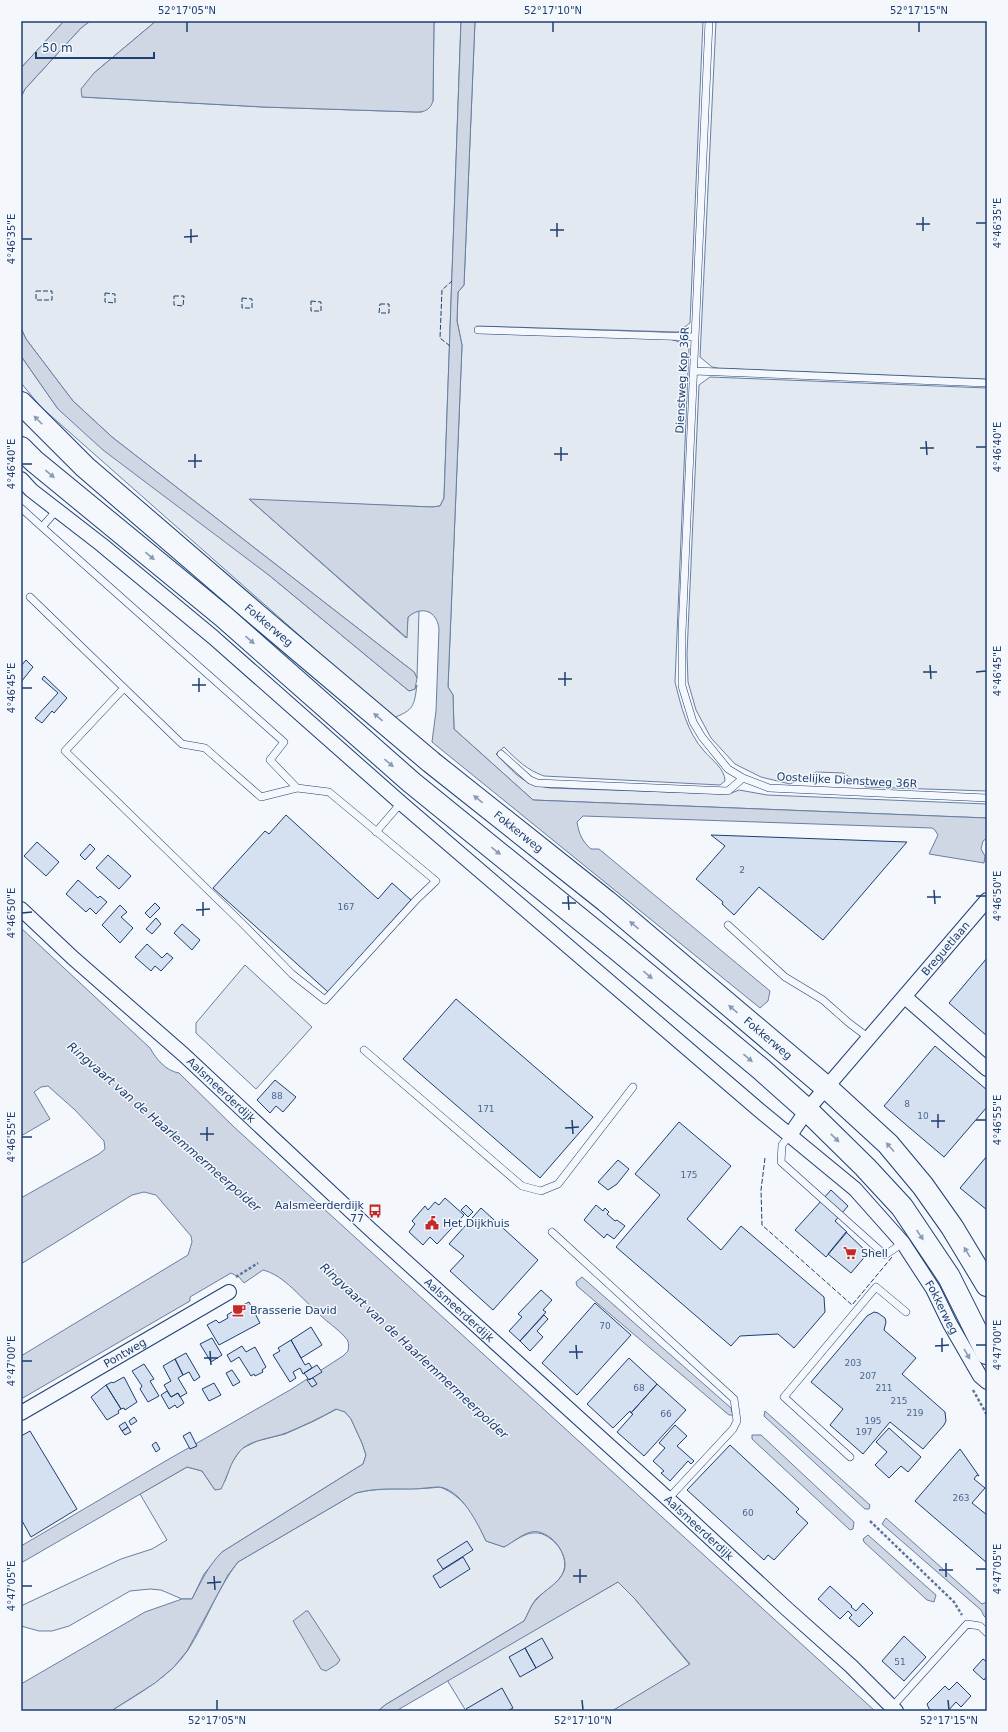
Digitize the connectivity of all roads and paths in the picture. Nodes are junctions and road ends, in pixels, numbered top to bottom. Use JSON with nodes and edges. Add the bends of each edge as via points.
{"nodes":[{"id":1,"x":709,"y":21,"type":"edge"},
{"id":2,"x":478,"y":330,"type":"dead end"},
{"id":3,"x":695,"y":336,"type":"junction"},
{"id":4,"x":694,"y":371,"type":"junction"},
{"id":5,"x":987,"y":383,"type":"edge"},
{"id":6,"x":21,"y":403,"type":"edge"},
{"id":7,"x":21,"y":448,"type":"edge"},
{"id":8,"x":21,"y":479,"type":"edge"},
{"id":9,"x":21,"y":508,"type":"edge"},
{"id":10,"x":57,"y":510,"type":"junction"},
{"id":11,"x":42,"y":527,"type":"junction"},
{"id":12,"x":30,"y":597,"type":"dead end"},
{"id":13,"x":124,"y":688,"type":"junction"},
{"id":14,"x":702,"y":737,"type":"joint"},
{"id":15,"x":501,"y":754,"type":"dead end"},
{"id":16,"x":743,"y":778,"type":"junction"},
{"id":17,"x":297,"y":788,"type":"junction"},
{"id":18,"x":987,"y":798,"type":"edge"},
{"id":19,"x":400,"y":803,"type":"junction"},
{"id":20,"x":376,"y":832,"type":"junction"},
{"id":21,"x":987,"y":900,"type":"edge"},
{"id":22,"x":21,"y":909,"type":"edge"},
{"id":23,"x":728,"y":925,"type":"dead end"},
{"id":24,"x":904,"y":997,"type":"junction"},
{"id":25,"x":869,"y":1038,"type":"junction"},
{"id":26,"x":364,"y":1050,"type":"dead end"},
{"id":27,"x":987,"y":1068,"type":"edge"},
{"id":28,"x":633,"y":1087,"type":"dead end"},
{"id":29,"x":827,"y":1088,"type":"junction"},
{"id":30,"x":807,"y":1110,"type":"junction"},
{"id":31,"x":790,"y":1135,"type":"junction"},
{"id":32,"x":552,"y":1232,"type":"dead end"},
{"id":33,"x":903,"y":1243,"type":"junction"},
{"id":34,"x":258,"y":1263,"type":"dead end"},
{"id":35,"x":236,"y":1277,"type":"dead end"},
{"id":36,"x":987,"y":1285,"type":"edge"},
{"id":37,"x":229,"y":1292,"type":"dead end"},
{"id":38,"x":906,"y":1312,"type":"dead end"},
{"id":39,"x":987,"y":1353,"type":"edge"},
{"id":40,"x":987,"y":1382,"type":"edge"},
{"id":41,"x":21,"y":1413,"type":"edge"},
{"id":42,"x":850,"y":1457,"type":"dead end"},
{"id":43,"x":668,"y":1499,"type":"junction"},
{"id":44,"x":870,"y":1521,"type":"dead end"},
{"id":45,"x":967,"y":1624,"type":"junction"},
{"id":46,"x":987,"y":1633,"type":"edge"},
{"id":47,"x":894,"y":1709,"type":"edge"}],
"edges":[{"from":1,"to":3,"type":"lane","name":"Dienstweg Kop 36R"},
{"from":2,"to":3,"type":"lane"},
{"from":3,"to":4,"type":"lane","name":"Dienstweg Kop 36R"},
{"from":4,"to":5,"type":"lane"},
{"from":4,"to":14,"type":"lane","name":"Dienstweg Kop 36R","via":[[682,632],[682,686],[693,722]]},
{"from":29,"to":6,"type":"main road","name":"Fokkerweg","one_way":true,"via":[[606,901],[431,762],[251,610],[85,467]]},
{"from":7,"to":30,"type":"main road","name":"Fokkerweg","one_way":true,"via":[[224,617],[412,782],[618,950]]},
{"from":8,"to":10,"type":"street","name":"Fokkerweg"},
{"from":9,"to":11,"type":"lane"},
{"from":10,"to":11,"type":"lane"},
{"from":10,"to":19,"type":"street","name":"Fokkerweg","via":[[102,544],[213,637]]},
{"from":11,"to":17,"type":"lane","via":[[284,742],[270,760]]},
{"from":12,"to":13,"type":"lane"},
{"from":13,"to":17,"type":"lane","via":[[182,744],[205,748],[261,797]]},
{"from":13,"to":20,"type":"lane","via":[[65,751],[292,974],[325,1000],[436,881]]},
{"from":14,"to":16,"type":"lane","name":"Oostelijke Dienstweg 36R","via":[[728,769]]},
{"from":15,"to":16,"type":"lane","via":[[537,784],[728,791]]},
{"from":16,"to":18,"type":"lane","name":"Oostelijke Dienstweg 36R","via":[[769,788]]},
{"from":17,"to":20,"type":"lane","via":[[329,792]]},
{"from":19,"to":20,"type":"lane"},
{"from":19,"to":31,"type":"street","name":"Fokkerweg"},
{"from":21,"to":24,"type":"street","name":"Breguetlaan"},
{"from":22,"to":43,"type":"street","name":"Aalsmeerderdijk"},
{"from":23,"to":25,"type":"lane","via":[[785,977],[823,1000]]},
{"from":24,"to":25,"type":"street","name":"Breguetlaan"},
{"from":24,"to":27,"type":"street"},
{"from":25,"to":29,"type":"street","name":"Breguetlaan"},
{"from":26,"to":28,"type":"lane","via":[[522,1186],[541,1191],[558,1184]]},
{"from":29,"to":30,"type":"street","name":"Breguetlaan"},
{"from":36,"to":29,"type":"main road","name":"Fokkerweg","one_way":true,"via":[[952,1227],[923,1186],[888,1144]]},
{"from":30,"to":31,"type":"street"},
{"from":30,"to":39,"type":"main road","name":"Fokkerweg","one_way":true,"via":[[902,1207],[949,1277]]},
{"from":31,"to":33,"type":"street","name":"Fokkerweg","via":[[855,1189]]},
{"from":31,"to":33,"type":"lane","via":[[782,1145],[781,1162],[885,1255]]},
{"from":32,"to":43,"type":"lane","via":[[734,1399],[738,1420],[733,1429]]},
{"from":33,"to":40,"type":"street","name":"Fokkerweg","one_way":true,"via":[[933,1289],[980,1376]]},
{"from":34,"to":35,"type":"path"},
{"from":37,"to":41,"type":"street","name":"Pontweg"},
{"from":38,"to":42,"type":"lane","via":[[876,1287],[784,1397]]},
{"from":43,"to":47,"type":"street","name":"Aalsmeerderdijk","via":[[851,1666]]},
{"from":44,"to":45,"type":"path","via":[[954,1602]]},
{"from":45,"to":46,"type":"lane","via":[[980,1626]]},
{"from":45,"to":47,"type":"lane"}]}
